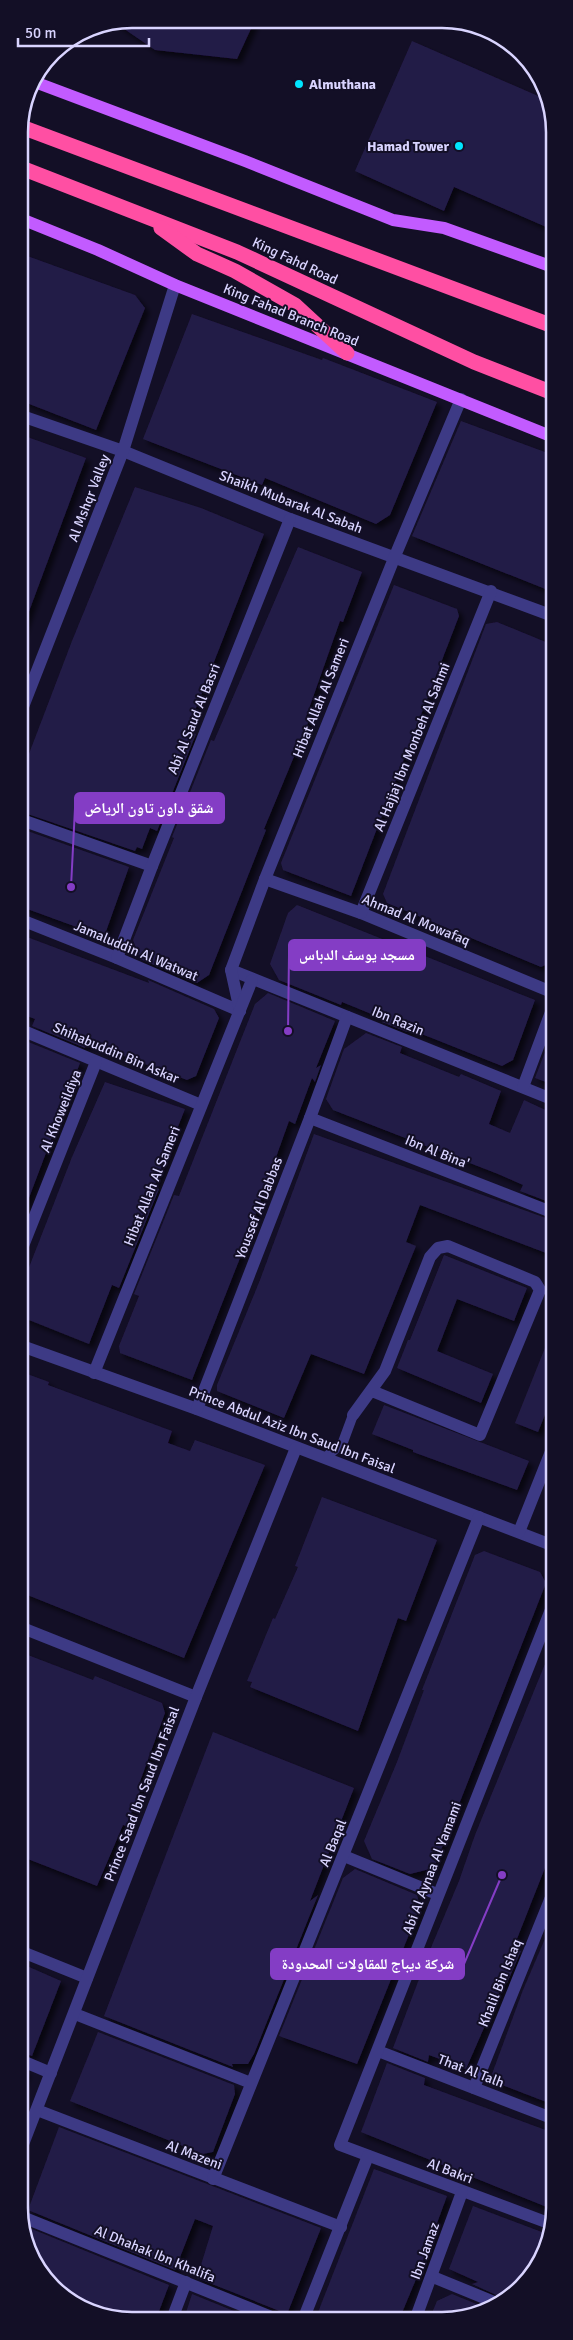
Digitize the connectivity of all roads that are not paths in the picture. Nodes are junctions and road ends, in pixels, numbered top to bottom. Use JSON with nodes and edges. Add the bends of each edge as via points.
{"nodes":[{"id":1,"x":39,"y":84,"type":"edge"},
{"id":2,"x":28,"y":129,"type":"edge"},
{"id":3,"x":28,"y":171,"type":"edge"},
{"id":4,"x":144,"y":216,"type":"junction"},
{"id":5,"x":28,"y":222,"type":"edge"},
{"id":6,"x":546,"y":264,"type":"edge"},
{"id":7,"x":175,"y":286,"type":"junction"},
{"id":8,"x":546,"y":323,"type":"edge"},
{"id":9,"x":347,"y":353,"type":"junction"},
{"id":10,"x":546,"y":390,"type":"edge"},
{"id":11,"x":461,"y":400,"type":"junction"},
{"id":12,"x":28,"y":418,"type":"edge"},
{"id":13,"x":546,"y":434,"type":"edge"},
{"id":14,"x":123,"y":451,"type":"junction"},
{"id":15,"x":290,"y":519,"type":"junction"},
{"id":16,"x":394,"y":556,"type":"junction"},
{"id":17,"x":491,"y":591,"type":"junction"},
{"id":18,"x":546,"y":613,"type":"edge"},
{"id":19,"x":28,"y":693,"type":"edge"},
{"id":20,"x":28,"y":822,"type":"edge"},
{"id":21,"x":152,"y":866,"type":"junction"},
{"id":22,"x":265,"y":878,"type":"junction"},
{"id":23,"x":361,"y":913,"type":"junction"},
{"id":24,"x":28,"y":923,"type":"edge"},
{"id":25,"x":118,"y":958,"type":"junction"},
{"id":26,"x":231,"y":970,"type":"junction"},
{"id":27,"x":252,"y":980,"type":"junction"},
{"id":28,"x":546,"y":990,"type":"edge"},
{"id":29,"x":240,"y":1011,"type":"junction"},
{"id":30,"x":347,"y":1017,"type":"junction"},
{"id":31,"x":546,"y":1027,"type":"edge"},
{"id":32,"x":28,"y":1033,"type":"edge"},
{"id":33,"x":96,"y":1062,"type":"junction"},
{"id":34,"x":523,"y":1087,"type":"junction"},
{"id":35,"x":546,"y":1096,"type":"edge"},
{"id":36,"x":201,"y":1104,"type":"junction"},
{"id":37,"x":310,"y":1118,"type":"junction"},
{"id":38,"x":545,"y":1210,"type":"edge"},
{"id":39,"x":28,"y":1233,"type":"edge"},
{"id":40,"x":28,"y":1348,"type":"edge"},
{"id":41,"x":94,"y":1373,"type":"junction"},
{"id":42,"x":372,"y":1390,"type":"junction"},
{"id":43,"x":196,"y":1409,"type":"junction"},
{"id":44,"x":353,"y":1416,"type":"joint"},
{"id":45,"x":296,"y":1448,"type":"junction"},
{"id":46,"x":325,"y":1458,"type":"junction"},
{"id":47,"x":545,"y":1466,"type":"edge"},
{"id":48,"x":479,"y":1517,"type":"junction"},
{"id":49,"x":519,"y":1532,"type":"junction"},
{"id":50,"x":545,"y":1543,"type":"edge"},
{"id":51,"x":545,"y":1624,"type":"edge"},
{"id":52,"x":28,"y":1630,"type":"edge"},
{"id":53,"x":196,"y":1697,"type":"junction"},
{"id":54,"x":344,"y":1856,"type":"junction"},
{"id":55,"x":437,"y":1894,"type":"junction"},
{"id":56,"x":545,"y":1912,"type":"edge"},
{"id":57,"x":28,"y":1954,"type":"edge"},
{"id":58,"x":87,"y":1978,"type":"junction"},
{"id":59,"x":75,"y":2014,"type":"junction"},
{"id":60,"x":378,"y":2051,"type":"junction"},
{"id":61,"x":28,"y":2063,"type":"edge"},
{"id":62,"x":51,"y":2073,"type":"junction"},
{"id":63,"x":251,"y":2083,"type":"junction"},
{"id":64,"x":474,"y":2088,"type":"junction"},
{"id":65,"x":36,"y":2110,"type":"junction"},
{"id":66,"x":545,"y":2116,"type":"edge"},
{"id":67,"x":28,"y":2131,"type":"edge"},
{"id":68,"x":340,"y":2145,"type":"joint"},
{"id":69,"x":368,"y":2156,"type":"junction"},
{"id":70,"x":213,"y":2179,"type":"junction"},
{"id":71,"x":462,"y":2192,"type":"junction"},
{"id":72,"x":28,"y":2219,"type":"edge"},
{"id":73,"x":545,"y":2222,"type":"edge"},
{"id":74,"x":340,"y":2228,"type":"junction"},
{"id":75,"x":432,"y":2277,"type":"junction"},
{"id":76,"x":186,"y":2282,"type":"junction"},
{"id":77,"x":490,"y":2301,"type":"edge"},
{"id":78,"x":175,"y":2312,"type":"edge"},
{"id":79,"x":259,"y":2312,"type":"edge"},
{"id":80,"x":306,"y":2312,"type":"edge"},
{"id":81,"x":418,"y":2312,"type":"edge"}],
"edges":[{"from":1,"to":6,"type":"main road","via":[[393,220],[444,228]]},
{"from":2,"to":8,"type":"highway","name":"King Fahd Road"},
{"from":3,"to":4,"type":"highway","name":"King Fahd Road"},
{"from":4,"to":9,"type":"highway","via":[[197,254],[295,305]]},
{"from":4,"to":10,"type":"highway","name":"King Fahd Road","via":[[237,252],[474,362]]},
{"from":5,"to":7,"type":"main road","name":"King Fahad Branch Road"},
{"from":7,"to":9,"type":"main road","name":"King Fahad Branch Road"},
{"from":7,"to":14,"type":"street","name":"Al Mshqr Valley"},
{"from":9,"to":11,"type":"main road","name":"King Fahad Branch Road"},
{"from":11,"to":13,"type":"main road","name":"King Fahad Branch Road"},
{"from":11,"to":16,"type":"street","name":"Hibat Allah Al Sameri"},
{"from":12,"to":14,"type":"street","name":"Shaikh Mubarak Al Sabah"},
{"from":14,"to":15,"type":"street","name":"Shaikh Mubarak Al Sabah"},
{"from":14,"to":19,"type":"street","name":"Al Mshqr Valley"},
{"from":15,"to":16,"type":"street","name":"Shaikh Mubarak Al Sabah"},
{"from":15,"to":21,"type":"street","name":"Abi Al Saud Al Basri"},
{"from":16,"to":17,"type":"street","name":"Shaikh Mubarak Al Sabah"},
{"from":16,"to":22,"type":"street","name":"Hibat Allah Al Sameri"},
{"from":17,"to":18,"type":"street","name":"Shaikh Mubarak Al Sabah"},
{"from":17,"to":23,"type":"street","name":"Al Hajjaj Ibn Monbeh Al Sahmi"},
{"from":20,"to":21,"type":"street"},
{"from":21,"to":25,"type":"street","name":"Abi Al Saud Al Basri"},
{"from":22,"to":23,"type":"street","name":"Ahmad Al Mowafaq"},
{"from":22,"to":26,"type":"street","name":"Hibat Allah Al Sameri"},
{"from":23,"to":28,"type":"street","name":"Ahmad Al Mowafaq"},
{"from":24,"to":25,"type":"street","name":"Jamaluddin Al Watwat"},
{"from":25,"to":29,"type":"street","name":"Jamaluddin Al Watwat"},
{"from":26,"to":27,"type":"street","name":"Ibn Razin"},
{"from":26,"to":29,"type":"street"},
{"from":27,"to":29,"type":"street","name":"Hibat Allah Al Sameri"},
{"from":27,"to":30,"type":"street","name":"Ibn Razin"},
{"from":29,"to":36,"type":"street","name":"Hibat Allah Al Sameri"},
{"from":30,"to":34,"type":"street","name":"Ibn Razin"},
{"from":30,"to":37,"type":"street","name":"Youssef Al Dabbas"},
{"from":31,"to":34,"type":"street"},
{"from":32,"to":33,"type":"street","name":"Shihabuddin Bin Askar"},
{"from":33,"to":36,"type":"street","name":"Shihabuddin Bin Askar"},
{"from":33,"to":39,"type":"street","name":"Al Khoweildiya"},
{"from":34,"to":35,"type":"street","name":"Ibn Razin"},
{"from":36,"to":41,"type":"street","name":"Hibat Allah Al Sameri"},
{"from":37,"to":38,"type":"street","name":"Ibn Al Bina'"},
{"from":37,"to":43,"type":"street","name":"Youssef Al Dabbas"},
{"from":40,"to":41,"type":"street","name":"Prince Abdul Aziz Ibn Saud Ibn Faisal"},
{"from":41,"to":43,"type":"street","name":"Prince Abdul Aziz Ibn Saud Ibn Faisal"},
{"from":42,"to":42,"type":"street","via":[[385,1371],[430,1257],[438,1248],[448,1246],[539,1286],[480,1435]]},
{"from":42,"to":44,"type":"street"},
{"from":43,"to":45,"type":"street","name":"Prince Abdul Aziz Ibn Saud Ibn Faisal"},
{"from":44,"to":46,"type":"lane","via":[[343,1442]]},
{"from":45,"to":46,"type":"street","name":"Prince Abdul Aziz Ibn Saud Ibn Faisal"},
{"from":45,"to":53,"type":"street","name":"Prince Saad Ibn Saud Ibn Faisal"},
{"from":46,"to":48,"type":"street","name":"Prince Abdul Aziz Ibn Saud Ibn Faisal"},
{"from":47,"to":49,"type":"street"},
{"from":48,"to":49,"type":"street","name":"Prince Abdul Aziz Ibn Saud Ibn Faisal"},
{"from":48,"to":54,"type":"street","name":"Al Baqal"},
{"from":49,"to":50,"type":"street","name":"Prince Abdul Aziz Ibn Saud Ibn Faisal"},
{"from":51,"to":55,"type":"street","name":"Abi Al Aynaa Al Yamami"},
{"from":52,"to":53,"type":"street"},
{"from":53,"to":58,"type":"street","name":"Prince Saad Ibn Saud Ibn Faisal"},
{"from":54,"to":55,"type":"street"},
{"from":54,"to":63,"type":"street","name":"Al Baqal"},
{"from":55,"to":60,"type":"street","name":"Abi Al Aynaa Al Yamami"},
{"from":56,"to":64,"type":"street","name":"Khalil Bin Ishaq"},
{"from":57,"to":58,"type":"street"},
{"from":58,"to":59,"type":"street","name":"Prince Saad Ibn Saud Ibn Faisal"},
{"from":59,"to":62,"type":"street","name":"Prince Saad Ibn Saud Ibn Faisal"},
{"from":59,"to":63,"type":"street"},
{"from":60,"to":64,"type":"street","name":"That Al Talh"},
{"from":60,"to":68,"type":"street","name":"Abi Al Aynaa Al Yamami"},
{"from":61,"to":62,"type":"street"},
{"from":62,"to":65,"type":"street","name":"Prince Saad Ibn Saud Ibn Faisal"},
{"from":63,"to":70,"type":"street","name":"Al Baqal"},
{"from":64,"to":66,"type":"street","name":"That Al Talh"},
{"from":65,"to":67,"type":"street","name":"Prince Saad Ibn Saud Ibn Faisal"},
{"from":65,"to":70,"type":"street","name":"Al Mazeni"},
{"from":68,"to":69,"type":"street","name":"Al Bakri"},
{"from":69,"to":71,"type":"street","name":"Al Bakri"},
{"from":69,"to":74,"type":"street"},
{"from":70,"to":74,"type":"street","name":"Al Mazeni"},
{"from":71,"to":73,"type":"street","name":"Al Bakri"},
{"from":71,"to":75,"type":"street","name":"Ibn Jamaz"},
{"from":72,"to":76,"type":"street","name":"Al Dhahak Ibn Khalifa"},
{"from":74,"to":80,"type":"street"},
{"from":75,"to":77,"type":"street"},
{"from":75,"to":81,"type":"street","name":"Ibn Jamaz"},
{"from":76,"to":78,"type":"street"},
{"from":76,"to":79,"type":"street","name":"Al Dhahak Ibn Khalifa"}]}
